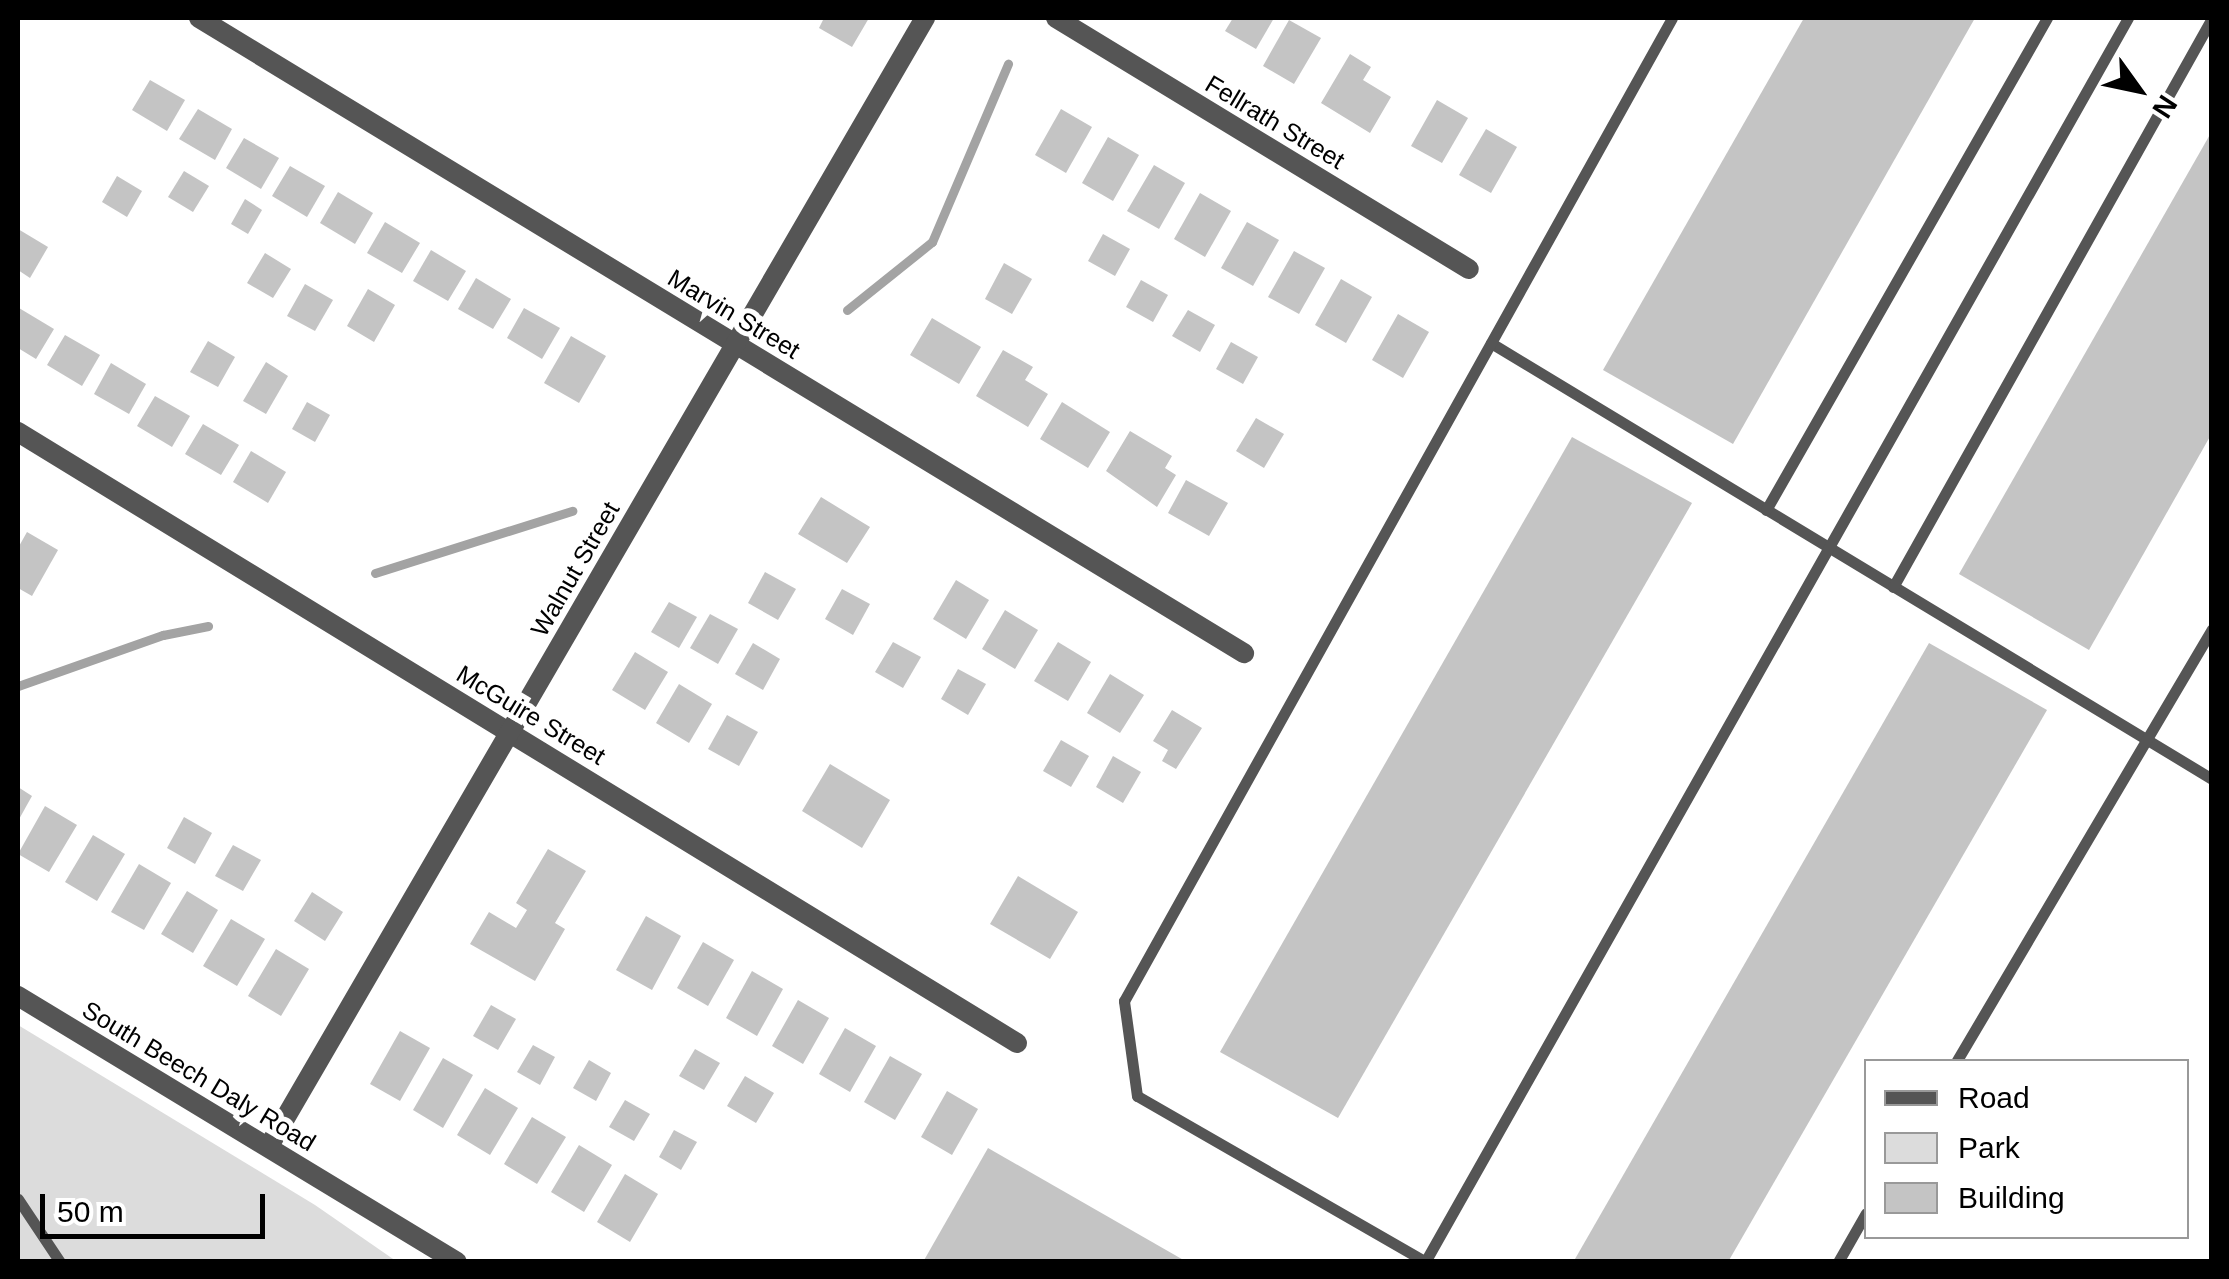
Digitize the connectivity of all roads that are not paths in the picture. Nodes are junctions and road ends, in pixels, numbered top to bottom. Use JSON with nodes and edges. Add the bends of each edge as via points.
{"nodes":[{"id":1,"x":199,"y":18,"type":"edge"},
{"id":2,"x":924,"y":18,"type":"edge"},
{"id":3,"x":1056,"y":18,"type":"edge"},
{"id":4,"x":1672,"y":18,"type":"edge"},
{"id":5,"x":2047,"y":18,"type":"edge"},
{"id":6,"x":2128,"y":18,"type":"edge"},
{"id":7,"x":2212,"y":18,"type":"edge"},
{"id":8,"x":1469,"y":269,"type":"dead end"},
{"id":9,"x":1491,"y":343,"type":"junction"},
{"id":10,"x":735,"y":344,"type":"junction"},
{"id":11,"x":18,"y":432,"type":"edge"},
{"id":12,"x":1766,"y":510,"type":"junction"},
{"id":13,"x":1828,"y":548,"type":"junction"},
{"id":14,"x":1893,"y":587,"type":"junction"},
{"id":15,"x":2212,"y":629,"type":"edge"},
{"id":16,"x":1244,"y":653,"type":"dead end"},
{"id":17,"x":510,"y":731,"type":"junction"},
{"id":18,"x":2146,"y":741,"type":"junction"},
{"id":19,"x":2212,"y":778,"type":"edge"},
{"id":20,"x":18,"y":996,"type":"edge"},
{"id":21,"x":1016,"y":1043,"type":"dead end"},
{"id":22,"x":1958,"y":1059,"type":"edge"},
{"id":23,"x":269,"y":1146,"type":"junction"},
{"id":24,"x":18,"y":1199,"type":"edge"},
{"id":25,"x":1864,"y":1216,"type":"edge"},
{"id":26,"x":1425,"y":1261,"type":"edge"},
{"id":27,"x":60,"y":1262,"type":"edge"},
{"id":28,"x":457,"y":1262,"type":"edge"},
{"id":29,"x":1838,"y":1262,"type":"edge"}],
"edges":[{"from":1,"to":10,"type":"street","name":"Marvin Street"},
{"from":2,"to":10,"type":"street","name":"Walnut Street"},
{"from":3,"to":8,"type":"street","name":"Fellrath Street"},
{"from":4,"to":9,"type":"lane"},
{"from":5,"to":12,"type":"lane"},
{"from":6,"to":13,"type":"lane"},
{"from":7,"to":14,"type":"lane"},
{"from":9,"to":12,"type":"lane"},
{"from":9,"to":26,"type":"lane","via":[[1124,1001],[1136,1096]]},
{"from":10,"to":16,"type":"street","name":"Marvin Street"},
{"from":10,"to":17,"type":"street","name":"Walnut Street"},
{"from":11,"to":17,"type":"street","name":"McGuire Street"},
{"from":12,"to":13,"type":"lane"},
{"from":13,"to":14,"type":"lane"},
{"from":13,"to":26,"type":"lane"},
{"from":14,"to":18,"type":"lane"},
{"from":15,"to":18,"type":"lane"},
{"from":17,"to":21,"type":"street","name":"McGuire Street"},
{"from":17,"to":23,"type":"street","name":"Walnut Street"},
{"from":18,"to":19,"type":"lane"},
{"from":18,"to":22,"type":"lane"},
{"from":20,"to":23,"type":"street","name":"South Beech Daly Road"},
{"from":23,"to":28,"type":"street","name":"South Beech Daly Road"},
{"from":24,"to":27,"type":"lane"},
{"from":25,"to":29,"type":"lane"}]}
